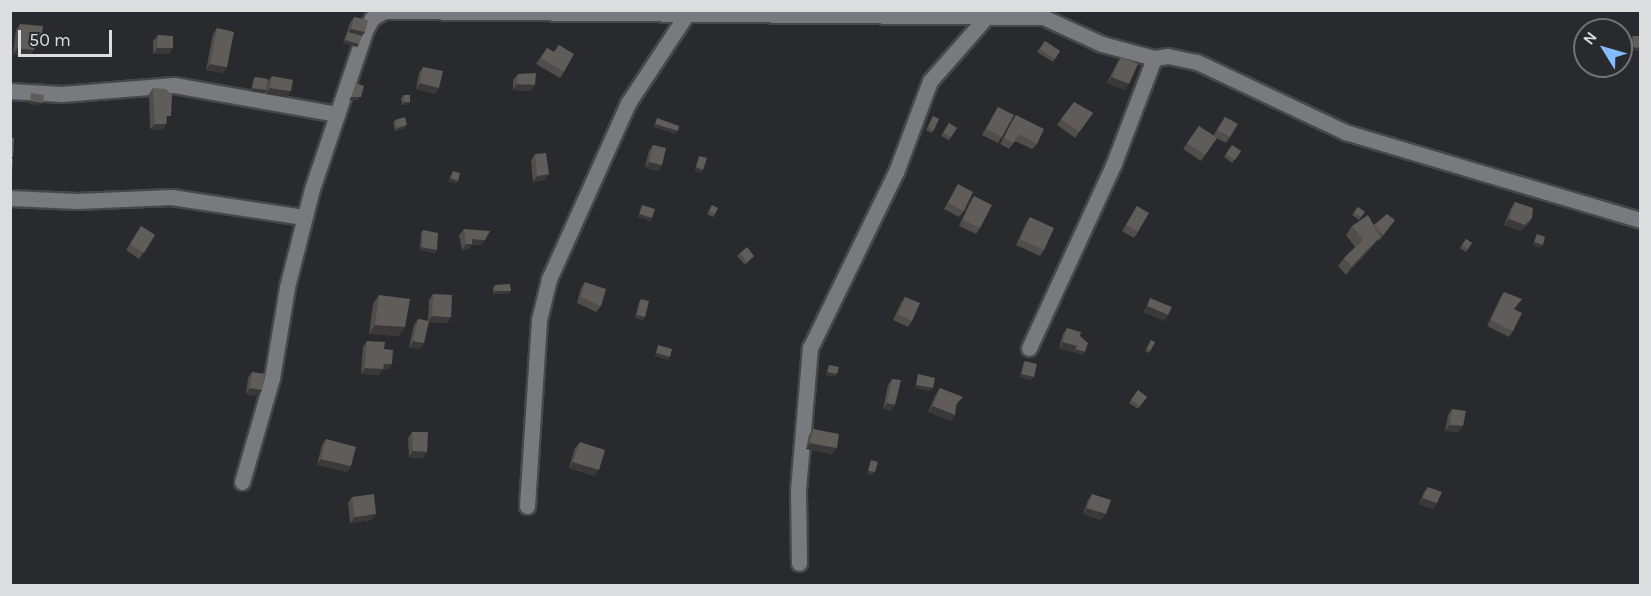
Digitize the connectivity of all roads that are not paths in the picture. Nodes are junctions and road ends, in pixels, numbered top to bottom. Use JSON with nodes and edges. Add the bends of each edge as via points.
{"nodes":[{"id":1,"x":686,"y":15,"type":"junction"},
{"id":2,"x":988,"y":15,"type":"junction"},
{"id":3,"x":1154,"y":58,"type":"junction"},
{"id":4,"x":10,"y":91,"type":"edge"},
{"id":5,"x":337,"y":114,"type":"junction"},
{"id":6,"x":10,"y":198,"type":"edge"},
{"id":7,"x":304,"y":217,"type":"junction"},
{"id":8,"x":1641,"y":220,"type":"edge"},
{"id":9,"x":1029,"y":348,"type":"dead end"},
{"id":10,"x":242,"y":482,"type":"dead end"},
{"id":11,"x":527,"y":506,"type":"dead end"},
{"id":12,"x":799,"y":563,"type":"dead end"}],
"edges":[{"from":1,"to":2,"type":"street"},
{"from":1,"to":5,"type":"street","via":[[384,11],[372,18],[366,29]]},
{"from":1,"to":11,"type":"street","via":[[628,103],[549,279],[539,320]]},
{"from":2,"to":3,"type":"street","via":[[1043,17],[1102,44]]},
{"from":2,"to":12,"type":"street","via":[[930,81],[896,172],[810,348],[798,490]]},
{"from":3,"to":8,"type":"street","via":[[1168,56],[1197,62],[1345,132]]},
{"from":3,"to":9,"type":"street","via":[[1114,163]]},
{"from":4,"to":5,"type":"street","via":[[62,94],[174,85]]},
{"from":5,"to":7,"type":"street"},
{"from":6,"to":7,"type":"street","via":[[77,201],[171,197]]},
{"from":7,"to":10,"type":"street","via":[[287,287],[272,378]]}]}
